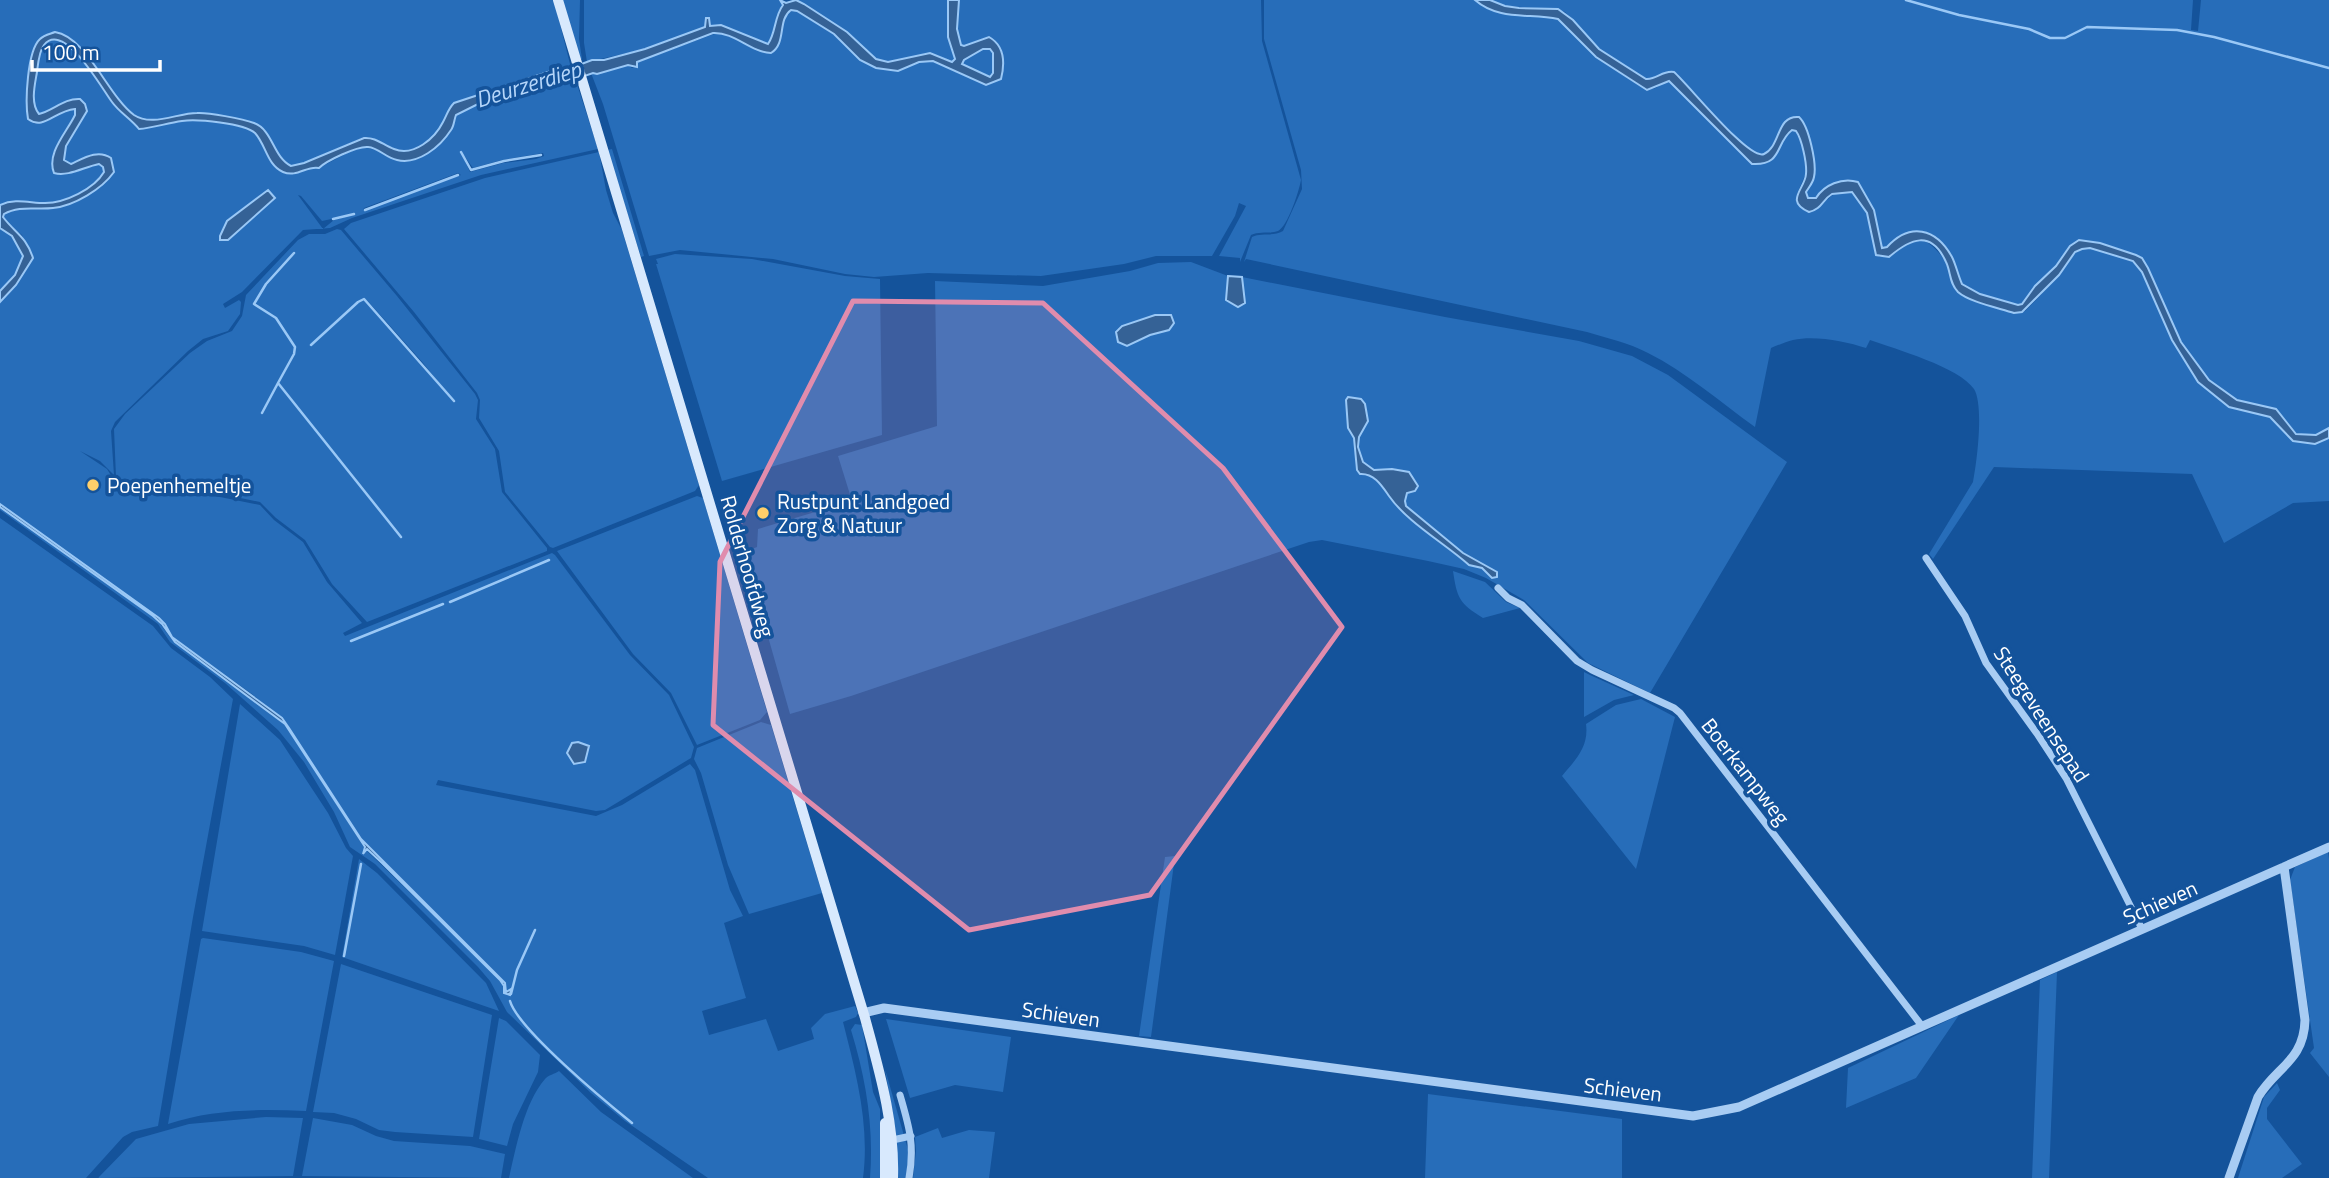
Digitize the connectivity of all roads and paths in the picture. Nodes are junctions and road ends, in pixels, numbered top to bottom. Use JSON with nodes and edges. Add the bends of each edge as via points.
{"nodes":[{"id":1,"x":558,"y":0,"type":"edge"},
{"id":2,"x":1926,"y":558,"type":"dead end"},
{"id":3,"x":1498,"y":588,"type":"dead end"},
{"id":4,"x":2329,"y":847,"type":"edge"},
{"id":5,"x":2284,"y":867,"type":"junction"},
{"id":6,"x":2142,"y":929,"type":"junction"},
{"id":7,"x":863,"y":1013,"type":"junction"},
{"id":8,"x":1922,"y":1026,"type":"junction"},
{"id":9,"x":900,"y":1095,"type":"dead end"},
{"id":10,"x":911,"y":1136,"type":"junction"},
{"id":11,"x":889,"y":1140,"type":"junction"},
{"id":12,"x":885,"y":1178,"type":"edge"},
{"id":13,"x":893,"y":1178,"type":"edge"},
{"id":14,"x":909,"y":1178,"type":"edge"},
{"id":15,"x":2229,"y":1178,"type":"edge"}],
"edges":[{"from":1,"to":7,"type":"main road","name":"Rolderhoofdweg"},
{"from":2,"to":6,"type":"street","name":"Steegeveensepad","via":[[1965,616],[1986,663],[2066,778]]},
{"from":3,"to":8,"type":"street","name":"Boerkampweg","via":[[1577,660],[1680,713]]},
{"from":4,"to":5,"type":"street","name":"Schieven"},
{"from":5,"to":6,"type":"street","name":"Schieven"},
{"from":5,"to":15,"type":"street","via":[[2304,1034],[2292,1060],[2258,1097]]},
{"from":6,"to":8,"type":"street","name":"Schieven"},
{"from":7,"to":8,"type":"street","name":"Schieven","via":[[884,1009],[1693,1116],[1739,1107]]},
{"from":7,"to":11,"type":"main road","name":"Rolderhoofdweg","via":[[885,1094]]},
{"from":9,"to":10,"type":"street"},
{"from":10,"to":11,"type":"street"},
{"from":10,"to":14,"type":"street"},
{"from":11,"to":12,"type":"main road","name":"Rolderhoofdweg"},
{"from":11,"to":13,"type":"main road","name":"Rolderhoofdweg"}]}
